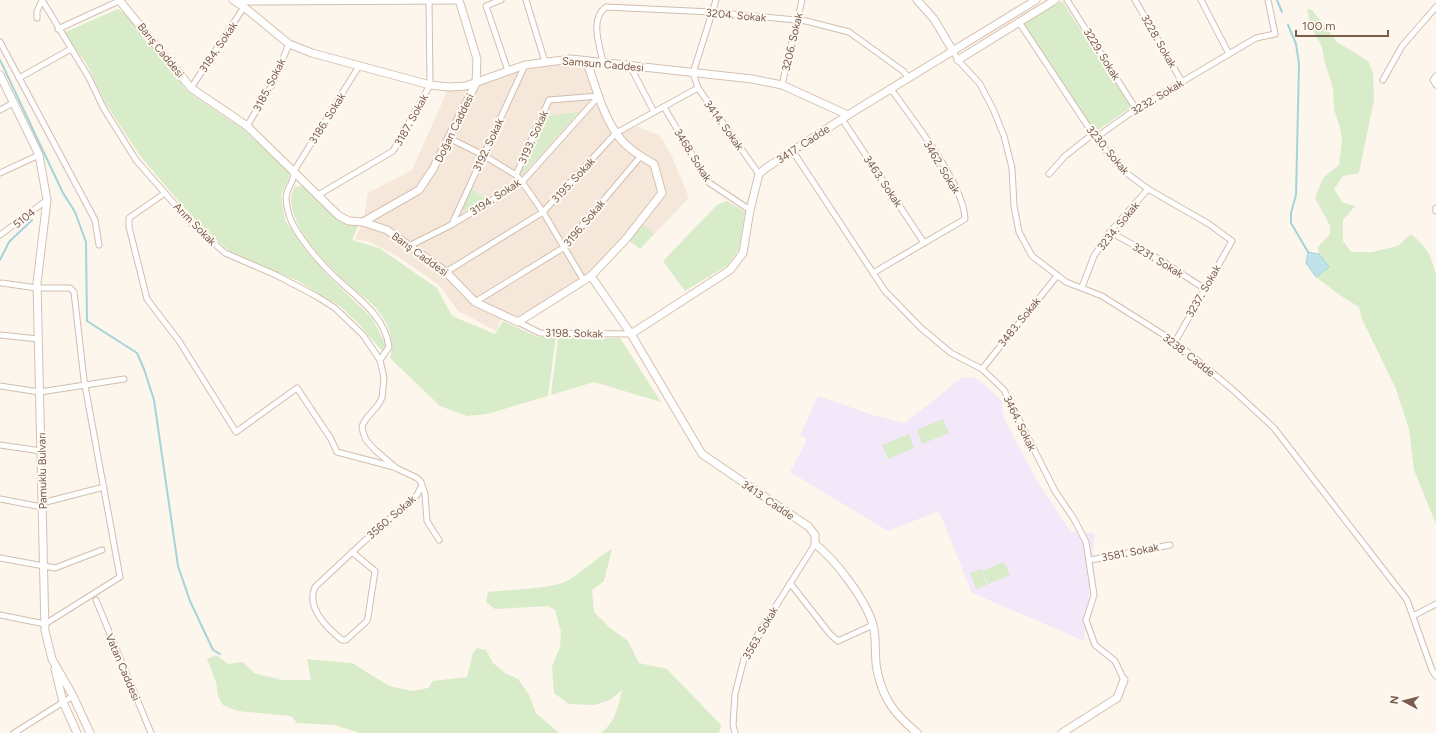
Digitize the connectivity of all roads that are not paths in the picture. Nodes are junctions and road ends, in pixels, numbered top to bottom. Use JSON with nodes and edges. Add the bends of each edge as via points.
{"nodes":[{"id":1,"x":42,"y":0,"type":"edge"},
{"id":2,"x":120,"y":0,"type":"edge"},
{"id":3,"x":459,"y":0,"type":"edge"},
{"id":4,"x":501,"y":0,"type":"edge"},
{"id":5,"x":526,"y":0,"type":"edge"},
{"id":6,"x":716,"y":0,"type":"edge"},
{"id":7,"x":802,"y":0,"type":"edge"},
{"id":8,"x":917,"y":0,"type":"edge"},
{"id":9,"x":1036,"y":0,"type":"edge"},
{"id":10,"x":1055,"y":0,"type":"edge"},
{"id":11,"x":1067,"y":0,"type":"edge"},
{"id":12,"x":1135,"y":0,"type":"edge"},
{"id":13,"x":1201,"y":0,"type":"edge"},
{"id":14,"x":1268,"y":0,"type":"edge"},
{"id":15,"x":235,"y":1,"type":"edge"},
{"id":16,"x":429,"y":2,"type":"junction"},
{"id":17,"x":244,"y":7,"type":"junction"},
{"id":18,"x":1436,"y":7,"type":"edge"},
{"id":19,"x":712,"y":12,"type":"junction"},
{"id":20,"x":37,"y":18,"type":"dead end"},
{"id":21,"x":797,"y":20,"type":"junction"},
{"id":22,"x":1020,"y":22,"type":"junction"},
{"id":23,"x":58,"y":29,"type":"junction"},
{"id":24,"x":0,"y":42,"type":"edge"},
{"id":25,"x":290,"y":44,"type":"junction"},
{"id":26,"x":71,"y":49,"type":"junction"},
{"id":27,"x":953,"y":51,"type":"junction"},
{"id":28,"x":1229,"y":54,"type":"junction"},
{"id":29,"x":958,"y":60,"type":"junction"},
{"id":30,"x":545,"y":62,"type":"junction"},
{"id":31,"x":587,"y":62,"type":"junction"},
{"id":32,"x":603,"y":63,"type":"junction"},
{"id":33,"x":525,"y":65,"type":"junction"},
{"id":34,"x":360,"y":66,"type":"junction"},
{"id":35,"x":630,"y":66,"type":"junction"},
{"id":36,"x":508,"y":71,"type":"junction"},
{"id":37,"x":693,"y":73,"type":"junction"},
{"id":38,"x":0,"y":75,"type":"edge"},
{"id":39,"x":1436,"y":76,"type":"edge"},
{"id":40,"x":19,"y":78,"type":"junction"},
{"id":41,"x":910,"y":78,"type":"junction"},
{"id":42,"x":1383,"y":80,"type":"dead end"},
{"id":43,"x":1182,"y":82,"type":"junction"},
{"id":44,"x":476,"y":84,"type":"junction"},
{"id":45,"x":430,"y":85,"type":"junction"},
{"id":46,"x":782,"y":85,"type":"junction"},
{"id":47,"x":1436,"y":85,"type":"edge"},
{"id":48,"x":191,"y":88,"type":"junction"},
{"id":49,"x":698,"y":88,"type":"junction"},
{"id":50,"x":892,"y":89,"type":"junction"},
{"id":51,"x":599,"y":96,"type":"junction"},
{"id":52,"x":13,"y":103,"type":"junction"},
{"id":53,"x":664,"y":107,"type":"junction"},
{"id":54,"x":1136,"y":109,"type":"junction"},
{"id":55,"x":0,"y":110,"type":"edge"},
{"id":56,"x":654,"y":112,"type":"junction"},
{"id":57,"x":845,"y":117,"type":"junction"},
{"id":58,"x":247,"y":126,"type":"junction"},
{"id":59,"x":616,"y":133,"type":"junction"},
{"id":60,"x":1093,"y":134,"type":"junction"},
{"id":61,"x":449,"y":138,"type":"junction"},
{"id":62,"x":792,"y":150,"type":"junction"},
{"id":63,"x":39,"y":154,"type":"junction"},
{"id":64,"x":483,"y":155,"type":"junction"},
{"id":65,"x":640,"y":157,"type":"junction"},
{"id":66,"x":294,"y":171,"type":"junction"},
{"id":67,"x":0,"y":173,"type":"edge"},
{"id":68,"x":759,"y":174,"type":"junction"},
{"id":69,"x":1049,"y":174,"type":"dead end"},
{"id":70,"x":516,"y":175,"type":"junction"},
{"id":71,"x":522,"y":182,"type":"junction"},
{"id":72,"x":292,"y":183,"type":"junction"},
{"id":73,"x":306,"y":183,"type":"junction"},
{"id":74,"x":1148,"y":189,"type":"junction"},
{"id":75,"x":165,"y":193,"type":"junction"},
{"id":76,"x":318,"y":195,"type":"junction"},
{"id":77,"x":47,"y":200,"type":"junction"},
{"id":78,"x":750,"y":210,"type":"junction"},
{"id":79,"x":543,"y":212,"type":"junction"},
{"id":80,"x":363,"y":222,"type":"junction"},
{"id":81,"x":451,"y":224,"type":"junction"},
{"id":82,"x":1110,"y":232,"type":"junction"},
{"id":83,"x":2,"y":234,"type":"edge"},
{"id":84,"x":0,"y":240,"type":"edge"},
{"id":85,"x":1232,"y":241,"type":"joint"},
{"id":86,"x":924,"y":243,"type":"junction"},
{"id":87,"x":99,"y":245,"type":"dead end"},
{"id":88,"x":411,"y":245,"type":"junction"},
{"id":89,"x":563,"y":248,"type":"junction"},
{"id":90,"x":446,"y":272,"type":"junction"},
{"id":91,"x":873,"y":273,"type":"junction"},
{"id":92,"x":591,"y":276,"type":"junction"},
{"id":93,"x":1057,"y":276,"type":"junction"},
{"id":94,"x":584,"y":281,"type":"junction"},
{"id":95,"x":2,"y":284,"type":"dead end"},
{"id":96,"x":1082,"y":287,"type":"junction"},
{"id":97,"x":37,"y":288,"type":"junction"},
{"id":98,"x":1205,"y":289,"type":"junction"},
{"id":99,"x":475,"y":302,"type":"junction"},
{"id":100,"x":518,"y":322,"type":"junction"},
{"id":101,"x":631,"y":334,"type":"junction"},
{"id":102,"x":0,"y":335,"type":"edge"},
{"id":103,"x":38,"y":339,"type":"junction"},
{"id":104,"x":1175,"y":342,"type":"junction"},
{"id":105,"x":380,"y":360,"type":"junction"},
{"id":106,"x":982,"y":369,"type":"junction"},
{"id":107,"x":124,"y":379,"type":"dead end"},
{"id":108,"x":85,"y":385,"type":"junction"},
{"id":109,"x":0,"y":386,"type":"edge"},
{"id":110,"x":40,"y":392,"type":"junction"},
{"id":111,"x":0,"y":445,"type":"edge"},
{"id":112,"x":41,"y":450,"type":"junction"},
{"id":113,"x":396,"y":468,"type":"junction"},
{"id":114,"x":104,"y":487,"type":"junction"},
{"id":115,"x":421,"y":487,"type":"junction"},
{"id":116,"x":0,"y":499,"type":"edge"},
{"id":117,"x":42,"y":505,"type":"junction"},
{"id":118,"x":439,"y":540,"type":"dead end"},
{"id":119,"x":815,"y":544,"type":"junction"},
{"id":120,"x":1170,"y":544,"type":"dead end"},
{"id":121,"x":102,"y":550,"type":"dead end"},
{"id":122,"x":352,"y":552,"type":"junction"},
{"id":123,"x":0,"y":558,"type":"edge"},
{"id":124,"x":1090,"y":560,"type":"junction"},
{"id":125,"x":44,"y":566,"type":"junction"},
{"id":126,"x":790,"y":583,"type":"junction"},
{"id":127,"x":96,"y":600,"type":"dead end"},
{"id":128,"x":1436,"y":604,"type":"edge"},
{"id":129,"x":0,"y":615,"type":"edge"},
{"id":130,"x":1413,"y":616,"type":"junction"},
{"id":131,"x":45,"y":624,"type":"junction"},
{"id":132,"x":873,"y":625,"type":"junction"},
{"id":133,"x":52,"y":659,"type":"junction"},
{"id":134,"x":1436,"y":676,"type":"edge"},
{"id":135,"x":1124,"y":680,"type":"joint"},
{"id":136,"x":73,"y":696,"type":"junction"},
{"id":137,"x":63,"y":702,"type":"junction"},
{"id":138,"x":14,"y":733,"type":"edge"},
{"id":139,"x":77,"y":733,"type":"edge"},
{"id":140,"x":90,"y":733,"type":"edge"},
{"id":141,"x":151,"y":733,"type":"edge"},
{"id":142,"x":735,"y":733,"type":"edge"},
{"id":143,"x":917,"y":733,"type":"edge"},
{"id":144,"x":1062,"y":733,"type":"edge"}],
"edges":[{"from":1,"to":20,"type":"street"},
{"from":1,"to":23,"type":"street","name":"Arım Sokak"},
{"from":2,"to":23,"type":"street"},
{"from":2,"to":48,"type":"street","name":"Barış Caddesi"},
{"from":3,"to":16,"type":"street"},
{"from":3,"to":44,"type":"street","name":"Doğan Caddesi","via":[[477,59]]},
{"from":4,"to":36,"type":"street","via":[[486,6]]},
{"from":5,"to":30,"type":"street"},
{"from":6,"to":19,"type":"street"},
{"from":7,"to":21,"type":"street","name":"3206. Sokak"},
{"from":8,"to":27,"type":"street","via":[[934,19]]},
{"from":9,"to":27,"type":"street","name":"3417. Cadde"},
{"from":10,"to":22,"type":"street"},
{"from":11,"to":54,"type":"street","name":"3229. Sokak"},
{"from":12,"to":43,"type":"street","name":"3228. Sokak"},
{"from":13,"to":28,"type":"street"},
{"from":14,"to":28,"type":"street","name":"3232. Sokak","via":[[1275,34],[1256,38]]},
{"from":15,"to":16,"type":"street"},
{"from":15,"to":17,"type":"street","name":"Samsun Caddesi"},
{"from":16,"to":45,"type":"street","name":"3187. Sokak"},
{"from":17,"to":25,"type":"street","name":"Samsun Caddesi"},
{"from":17,"to":48,"type":"street","name":"3184. Sokak"},
{"from":18,"to":42,"type":"street","via":[[1402,46]]},
{"from":19,"to":21,"type":"street","name":"3204. Sokak"},
{"from":19,"to":32,"type":"street","name":"3204. Sokak","via":[[606,7],[598,17],[597,31]]},
{"from":19,"to":37,"type":"street"},
{"from":21,"to":41,"type":"street","name":"3204. Sokak","via":[[849,32]]},
{"from":21,"to":46,"type":"street","name":"3206. Sokak"},
{"from":22,"to":29,"type":"street"},
{"from":22,"to":60,"type":"street","name":"3230. Sokak"},
{"from":23,"to":26,"type":"street","name":"Arım Sokak"},
{"from":24,"to":40,"type":"street"},
{"from":25,"to":34,"type":"street","name":"Samsun Caddesi"},
{"from":25,"to":58,"type":"street","name":"3185. Sokak","via":[[272,85]]},
{"from":26,"to":40,"type":"street"},
{"from":26,"to":75,"type":"street","name":"Arım Sokak","via":[[136,160]]},
{"from":27,"to":29,"type":"street","name":"3238. Cadde"},
{"from":27,"to":41,"type":"street","name":"3417. Cadde"},
{"from":28,"to":43,"type":"street","name":"3232. Sokak"},
{"from":29,"to":93,"type":"street","name":"3238. Cadde","via":[[980,84],[1004,136],[1012,168],[1014,206],[1019,232],[1032,256]]},
{"from":30,"to":31,"type":"street","name":"Samsun Caddesi","via":[[571,59]]},
{"from":30,"to":33,"type":"street","name":"Samsun Caddesi"},
{"from":31,"to":32,"type":"street","name":"Samsun Caddesi"},
{"from":31,"to":51,"type":"street"},
{"from":32,"to":35,"type":"street","name":"Samsun Caddesi"},
{"from":33,"to":36,"type":"street","name":"Samsun Caddesi"},
{"from":33,"to":64,"type":"street","name":"3192. Sokak"},
{"from":34,"to":45,"type":"street","name":"Samsun Caddesi"},
{"from":34,"to":66,"type":"street","name":"3186. Sokak"},
{"from":35,"to":37,"type":"street","name":"Samsun Caddesi"},
{"from":35,"to":56,"type":"street"},
{"from":36,"to":44,"type":"street","name":"Samsun Caddesi"},
{"from":37,"to":46,"type":"street","name":"Samsun Caddesi"},
{"from":37,"to":49,"type":"street","name":"3414. Sokak"},
{"from":38,"to":52,"type":"street","name":"Pamuklu Bulvarı"},
{"from":39,"to":47,"type":"street","via":[[1433,80]]},
{"from":40,"to":87,"type":"street","via":[[95,220]]},
{"from":41,"to":50,"type":"street","name":"3417. Cadde"},
{"from":43,"to":54,"type":"street","name":"3232. Sokak"},
{"from":44,"to":45,"type":"street","name":"Samsun Caddesi","via":[[449,87]]},
{"from":44,"to":61,"type":"street","name":"Doğan Caddesi"},
{"from":45,"to":76,"type":"street","name":"3187. Sokak","via":[[393,151]]},
{"from":46,"to":57,"type":"street","name":"Samsun Caddesi"},
{"from":48,"to":58,"type":"street","name":"Barış Caddesi"},
{"from":49,"to":53,"type":"street","name":"3195. Sokak"},
{"from":49,"to":68,"type":"street","name":"3414. Sokak"},
{"from":50,"to":57,"type":"street","name":"3417. Cadde"},
{"from":50,"to":86,"type":"street","name":"3462. Sokak","via":[[947,172],[965,211],[965,220]]},
{"from":51,"to":59,"type":"street"},
{"from":51,"to":70,"type":"street","name":"3193. Sokak","via":[[549,100]]},
{"from":51,"to":71,"type":"street","name":"3194. Sokak"},
{"from":52,"to":55,"type":"street"},
{"from":52,"to":63,"type":"street","name":"Pamuklu Bulvarı"},
{"from":53,"to":56,"type":"street","name":"3195. Sokak"},
{"from":53,"to":78,"type":"street","name":"3468. Sokak","via":[[708,182]]},
{"from":54,"to":60,"type":"street","name":"3232. Sokak","via":[[1101,134]]},
{"from":56,"to":59,"type":"street","name":"3195. Sokak"},
{"from":57,"to":62,"type":"street","name":"3417. Cadde"},
{"from":57,"to":86,"type":"street","name":"3463. Sokak"},
{"from":58,"to":66,"type":"street","name":"Barış Caddesi"},
{"from":59,"to":65,"type":"street"},
{"from":59,"to":79,"type":"street","name":"3195. Sokak"},
{"from":60,"to":69,"type":"street","name":"3232. Sokak","via":[[1065,156]]},
{"from":60,"to":74,"type":"street","name":"3230. Sokak","via":[[1121,169]]},
{"from":61,"to":64,"type":"street"},
{"from":61,"to":80,"type":"street","name":"Doğan Caddesi","via":[[433,169],[418,190]]},
{"from":62,"to":68,"type":"street","name":"3417. Cadde"},
{"from":62,"to":91,"type":"street","name":"3464. Sokak"},
{"from":63,"to":67,"type":"street"},
{"from":63,"to":77,"type":"street","name":"Pamuklu Bulvarı"},
{"from":64,"to":70,"type":"street"},
{"from":64,"to":81,"type":"street","name":"3192. Sokak"},
{"from":65,"to":89,"type":"street","name":"3196. Sokak"},
{"from":65,"to":92,"type":"street","via":[[654,164],[662,193],[626,239]]},
{"from":66,"to":72,"type":"street"},
{"from":66,"to":73,"type":"street","name":"Barış Caddesi"},
{"from":68,"to":78,"type":"street"},
{"from":70,"to":71,"type":"street"},
{"from":71,"to":79,"type":"street"},
{"from":71,"to":81,"type":"street","name":"3194. Sokak"},
{"from":72,"to":73,"type":"street"},
{"from":72,"to":105,"type":"street","via":[[286,197],[290,217],[308,246],[334,276],[375,314],[388,337],[390,347]]},
{"from":73,"to":76,"type":"street","name":"Barış Caddesi"},
{"from":74,"to":82,"type":"street","name":"3234. Sokak"},
{"from":74,"to":85,"type":"street","name":"3230. Sokak","via":[[1209,224]]},
{"from":75,"to":105,"type":"street","name":"Arım Sokak","via":[[192,223],[225,253],[276,276],[335,308],[363,335]]},
{"from":75,"to":113,"type":"street","via":[[129,218],[147,299],[179,341],[236,432],[297,388],[337,452]]},
{"from":76,"to":80,"type":"street","name":"Barış Caddesi","via":[[339,216],[349,221]]},
{"from":77,"to":83,"type":"street","name":"5104"},
{"from":77,"to":97,"type":"street","name":"Pamuklu Bulvarı"},
{"from":78,"to":101,"type":"street","via":[[743,253],[730,270]]},
{"from":79,"to":89,"type":"street"},
{"from":79,"to":90,"type":"street","name":"3195. Sokak"},
{"from":80,"to":88,"type":"street","name":"Barış Caddesi","via":[[388,230]]},
{"from":81,"to":88,"type":"street","name":"3194. Sokak"},
{"from":82,"to":96,"type":"street","name":"3234. Sokak","via":[[1094,256]]},
{"from":82,"to":98,"type":"street","name":"3231. Sokak"},
{"from":83,"to":84,"type":"street","name":"5104"},
{"from":85,"to":98,"type":"street","name":"3237. Sokak"},
{"from":86,"to":91,"type":"street","name":"3462. Sokak"},
{"from":88,"to":90,"type":"street","name":"Barış Caddesi"},
{"from":89,"to":94,"type":"street"},
{"from":89,"to":99,"type":"street","name":"3196. Sokak"},
{"from":90,"to":99,"type":"street","name":"Barış Caddesi"},
{"from":91,"to":106,"type":"street","name":"3464. Sokak","via":[[885,291],[921,328],[951,353]]},
{"from":92,"to":94,"type":"street"},
{"from":92,"to":101,"type":"street","name":"3413. Cadde"},
{"from":93,"to":96,"type":"street","name":"3238. Cadde"},
{"from":93,"to":106,"type":"street","name":"3483. Sokak"},
{"from":94,"to":100,"type":"street"},
{"from":95,"to":97,"type":"street"},
{"from":96,"to":104,"type":"street","name":"3238. Cadde","via":[[1102,296]]},
{"from":97,"to":103,"type":"street","name":"Pamuklu Bulvarı"},
{"from":97,"to":108,"type":"street","via":[[70,288],[74,292]]},
{"from":98,"to":104,"type":"street","name":"3237. Sokak"},
{"from":99,"to":100,"type":"street","name":"Barış Caddesi"},
{"from":100,"to":101,"type":"street","name":"3198. Sokak","via":[[540,333]]},
{"from":101,"to":119,"type":"street","name":"3413. Cadde","via":[[702,454],[809,527],[815,535]]},
{"from":102,"to":103,"type":"street"},
{"from":103,"to":110,"type":"street","name":"Pamuklu Bulvarı"},
{"from":104,"to":130,"type":"street","name":"3238. Cadde","via":[[1250,404],[1274,428],[1407,600]]},
{"from":105,"to":113,"type":"street","name":"Arım Sokak","via":[[384,378],[382,398],[362,426],[366,440],[374,450]]},
{"from":106,"to":124,"type":"street","name":"3464. Sokak","via":[[1004,390],[1055,491],[1086,542]]},
{"from":107,"to":108,"type":"street"},
{"from":108,"to":110,"type":"street"},
{"from":108,"to":114,"type":"street"},
{"from":109,"to":110,"type":"street"},
{"from":110,"to":112,"type":"street","name":"Pamuklu Bulvarı"},
{"from":111,"to":112,"type":"street"},
{"from":112,"to":117,"type":"street","name":"Pamuklu Bulvarı"},
{"from":113,"to":115,"type":"street","via":[[417,478],[421,482]]},
{"from":114,"to":117,"type":"street"},
{"from":114,"to":131,"type":"street","via":[[120,576]]},
{"from":115,"to":118,"type":"street","name":"3560. Sokak","via":[[425,494],[428,521]]},
{"from":115,"to":122,"type":"street","name":"3560. Sokak","via":[[417,495]]},
{"from":116,"to":117,"type":"street"},
{"from":117,"to":125,"type":"street","name":"Pamuklu Bulvarı"},
{"from":119,"to":126,"type":"street","name":"3563. Sokak"},
{"from":119,"to":132,"type":"street","name":"3413. Cadde","via":[[827,552],[853,586]]},
{"from":120,"to":124,"type":"street","name":"3581. Sokak"},
{"from":121,"to":125,"type":"street","via":[[55,568]]},
{"from":122,"to":122,"type":"street","name":"3560. Sokak","via":[[321,580],[312,593],[316,610],[342,640],[346,640],[367,621],[375,571]]},
{"from":123,"to":125,"type":"street"},
{"from":124,"to":135,"type":"street","name":"3464. Sokak","via":[[1094,596],[1086,620],[1096,645],[1115,661]]},
{"from":125,"to":131,"type":"street","name":"Pamuklu Bulvarı"},
{"from":126,"to":132,"type":"street","via":[[838,641]]},
{"from":126,"to":142,"type":"street","name":"3563. Sokak","via":[[745,655],[735,694]]},
{"from":127,"to":141,"type":"street","name":"Vatan Caddesi"},
{"from":128,"to":130,"type":"street"},
{"from":129,"to":131,"type":"street"},
{"from":130,"to":134,"type":"street","name":"3238. Cadde"},
{"from":131,"to":133,"type":"street","name":"Pamuklu Bulvarı"},
{"from":132,"to":143,"type":"street","name":"3413. Cadde","via":[[877,670],[886,698],[898,717]]},
{"from":133,"to":136,"type":"street","name":"Pamuklu Bulvarı"},
{"from":133,"to":137,"type":"street"},
{"from":135,"to":144,"type":"street","via":[[1117,698]]},
{"from":136,"to":137,"type":"street"},
{"from":136,"to":140,"type":"street","name":"Pamuklu Bulvarı"},
{"from":137,"to":138,"type":"street"},
{"from":137,"to":139,"type":"street"}]}
